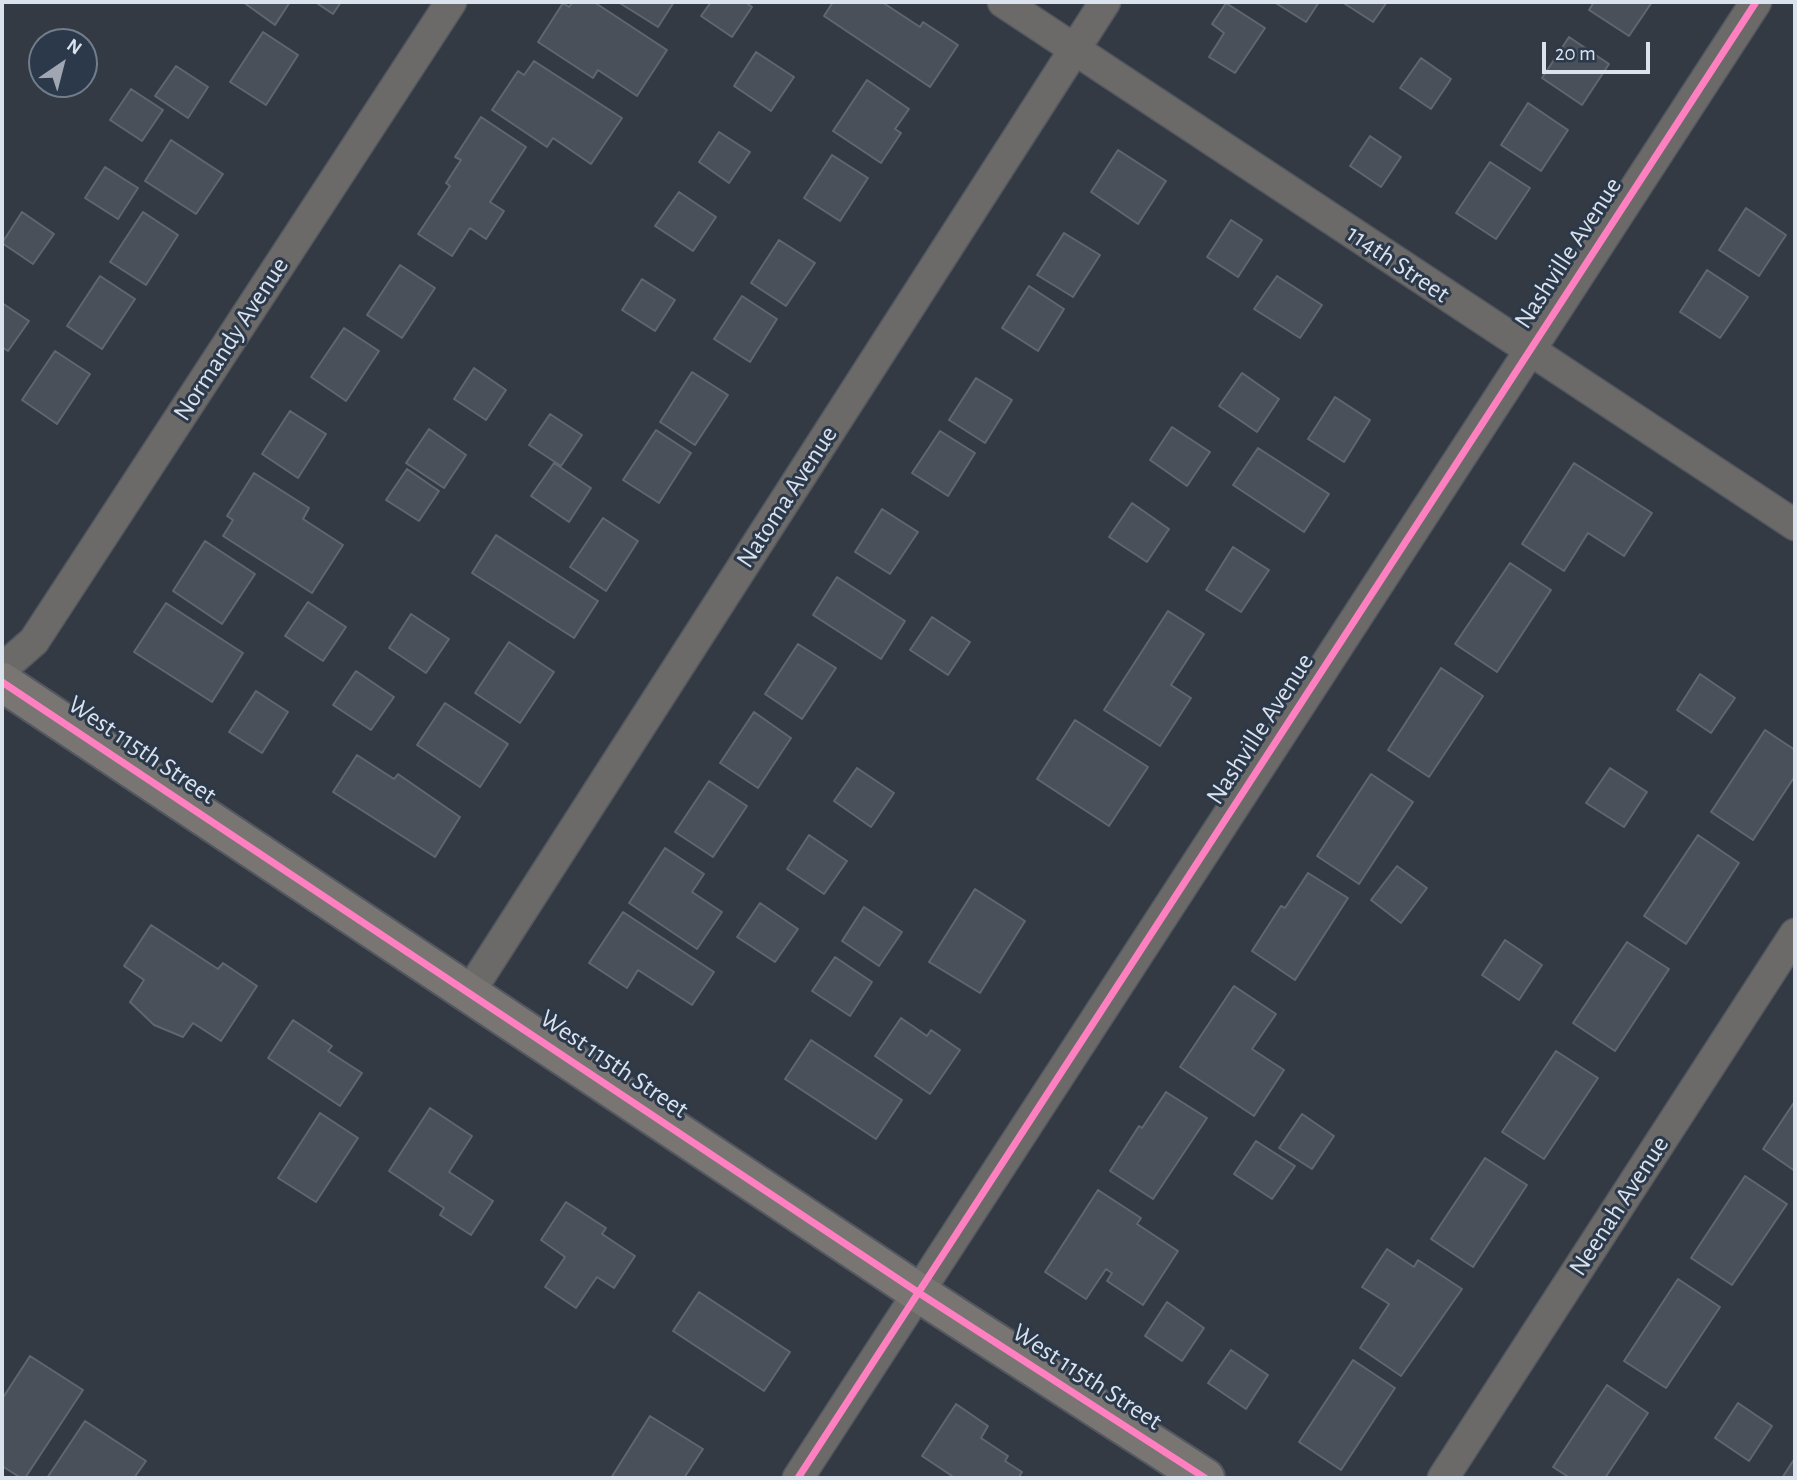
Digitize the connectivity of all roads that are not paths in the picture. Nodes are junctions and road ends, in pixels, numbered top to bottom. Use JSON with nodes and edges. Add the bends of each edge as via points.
{"nodes":[{"id":1,"x":451,"y":2,"type":"edge"},
{"id":2,"x":1003,"y":2,"type":"edge"},
{"id":3,"x":1105,"y":2,"type":"edge"},
{"id":4,"x":1756,"y":2,"type":"edge"},
{"id":5,"x":1074,"y":49,"type":"junction"},
{"id":6,"x":1530,"y":351,"type":"junction"},
{"id":7,"x":1795,"y":525,"type":"edge"},
{"id":8,"x":2,"y":669,"type":"edge"},
{"id":9,"x":2,"y":682,"type":"edge"},
{"id":10,"x":1795,"y":934,"type":"edge"},
{"id":11,"x":469,"y":993,"type":"junction"},
{"id":12,"x":919,"y":1293,"type":"junction"},
{"id":13,"x":798,"y":1478,"type":"edge"},
{"id":14,"x":1205,"y":1478,"type":"edge"},
{"id":15,"x":1443,"y":1478,"type":"edge"}],
"edges":[{"from":1,"to":8,"type":"street","name":"Normandy Avenue","via":[[34,641]]},
{"from":2,"to":5,"type":"street","name":"114th Street"},
{"from":3,"to":5,"type":"street","name":"Natoma Avenue"},
{"from":4,"to":6,"type":"street","name":"Nashville Avenue"},
{"from":5,"to":6,"type":"street","name":"114th Street"},
{"from":5,"to":11,"type":"street","name":"Natoma Avenue"},
{"from":6,"to":7,"type":"street","name":"114th Street"},
{"from":6,"to":12,"type":"street","name":"Nashville Avenue"},
{"from":9,"to":11,"type":"street","name":"West 115th Street"},
{"from":10,"to":15,"type":"street","name":"Neenah Avenue"},
{"from":11,"to":12,"type":"street","name":"West 115th Street"},
{"from":12,"to":13,"type":"street","name":"Nashville Avenue"},
{"from":12,"to":14,"type":"street","name":"West 115th Street"}]}
